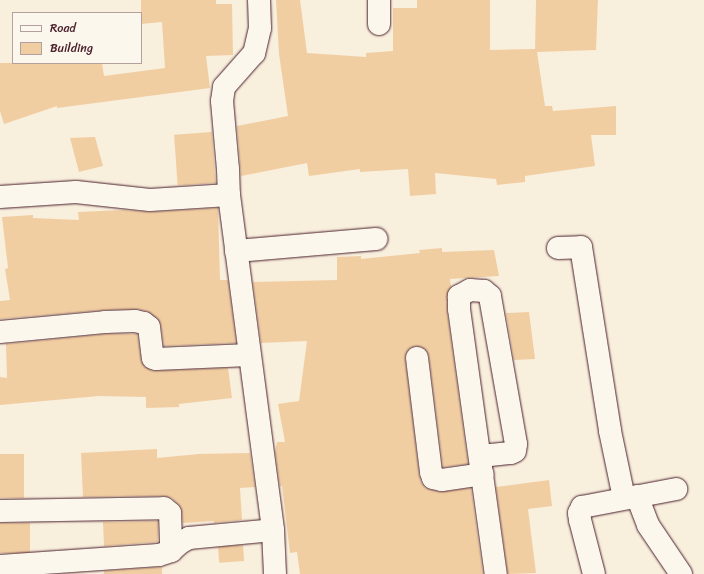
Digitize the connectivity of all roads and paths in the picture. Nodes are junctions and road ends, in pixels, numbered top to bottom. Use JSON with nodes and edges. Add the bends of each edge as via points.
{"nodes":[{"id":1,"x":259,"y":0,"type":"edge"},
{"id":2,"x":379,"y":0,"type":"edge"},
{"id":3,"x":379,"y":24,"type":"dead end"},
{"id":4,"x":229,"y":195,"type":"junction"},
{"id":5,"x":0,"y":197,"type":"edge"},
{"id":6,"x":376,"y":239,"type":"dead end"},
{"id":7,"x":558,"y":248,"type":"dead end"},
{"id":8,"x":236,"y":251,"type":"junction"},
{"id":9,"x":0,"y":332,"type":"edge"},
{"id":10,"x":249,"y":355,"type":"junction"},
{"id":11,"x":417,"y":358,"type":"dead end"},
{"id":12,"x":482,"y":465,"type":"junction"},
{"id":13,"x":676,"y":489,"type":"dead end"},
{"id":14,"x":630,"y":497,"type":"junction"},
{"id":15,"x":0,"y":510,"type":"edge"},
{"id":16,"x":273,"y":530,"type":"junction"},
{"id":17,"x":171,"y":551,"type":"junction"},
{"id":18,"x":8,"y":569,"type":"edge"},
{"id":19,"x":275,"y":574,"type":"edge"},
{"id":20,"x":496,"y":574,"type":"edge"},
{"id":21,"x":594,"y":574,"type":"edge"},
{"id":22,"x":681,"y":574,"type":"edge"}],
"edges":[{"from":1,"to":4,"type":"street","via":[[260,28],[254,53],[224,87],[222,94]]},
{"from":2,"to":3,"type":"street"},
{"from":4,"to":5,"type":"street","via":[[150,200],[76,192]]},
{"from":4,"to":8,"type":"street"},
{"from":6,"to":8,"type":"street"},
{"from":7,"to":14,"type":"street","via":[[581,247],[610,431]]},
{"from":8,"to":10,"type":"street"},
{"from":9,"to":10,"type":"street","via":[[135,321],[149,327],[153,358],[156,359]]},
{"from":10,"to":16,"type":"street"},
{"from":11,"to":12,"type":"street","via":[[433,478],[442,480]]},
{"from":12,"to":12,"type":"street","via":[[459,309],[459,296],[470,290],[484,291],[490,296],[516,444],[511,453]]},
{"from":12,"to":20,"type":"street"},
{"from":13,"to":14,"type":"street"},
{"from":14,"to":21,"type":"street","via":[[582,508],[579,513]]},
{"from":14,"to":22,"type":"street"},
{"from":15,"to":17,"type":"street","via":[[164,508],[170,513]]},
{"from":16,"to":17,"type":"street","via":[[189,538]]},
{"from":16,"to":19,"type":"street"},
{"from":17,"to":18,"type":"street","via":[[159,555]]}]}
